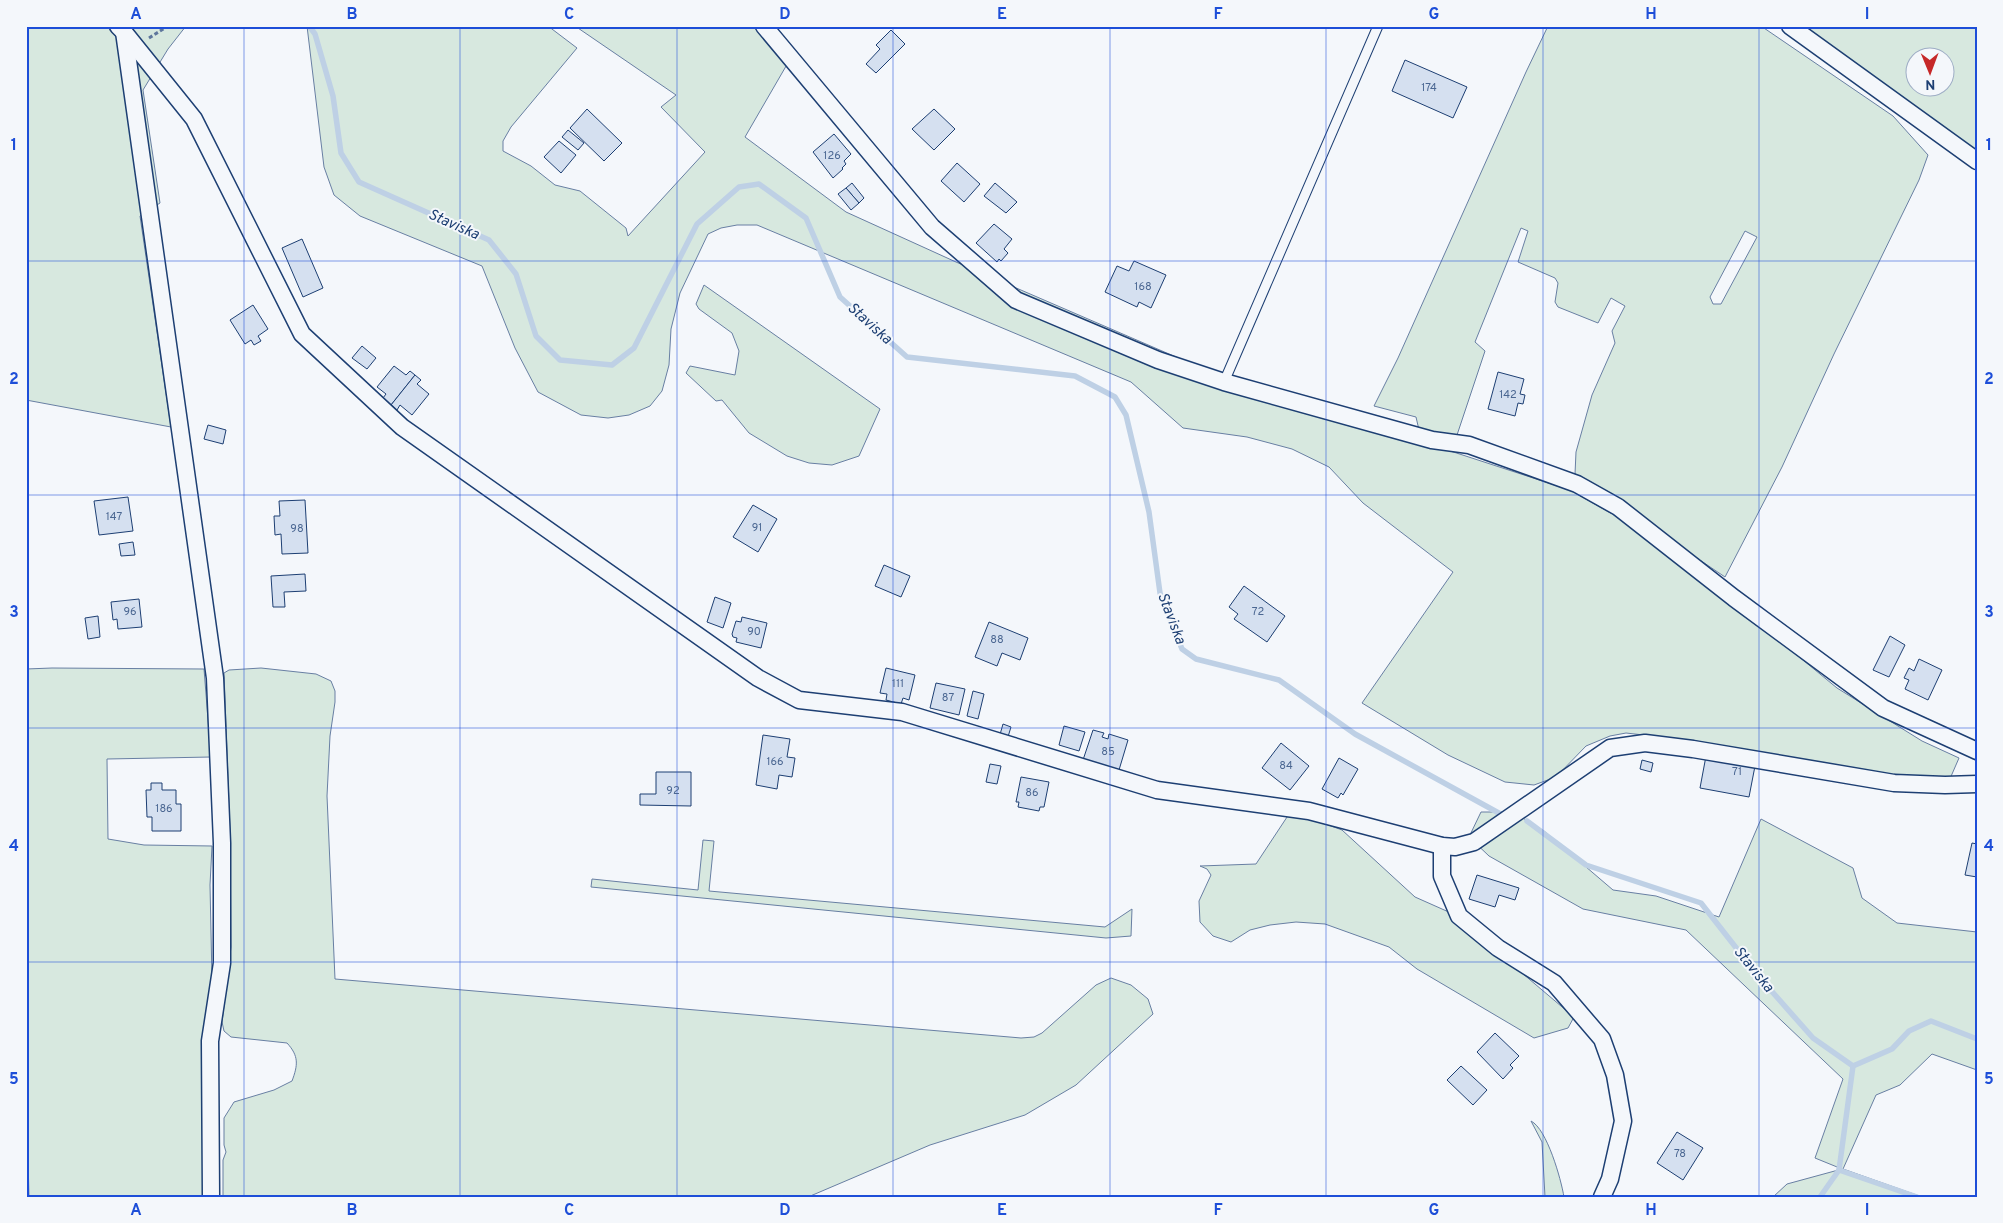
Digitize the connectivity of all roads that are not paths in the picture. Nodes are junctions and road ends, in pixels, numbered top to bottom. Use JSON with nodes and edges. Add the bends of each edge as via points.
{"nodes":[{"id":1,"x":764,"y":26,"type":"edge"},
{"id":2,"x":1378,"y":26,"type":"edge"},
{"id":3,"x":1790,"y":26,"type":"edge"},
{"id":4,"x":121,"y":29,"type":"edge"},
{"id":5,"x":1977,"y":161,"type":"edge"},
{"id":6,"x":1224,"y":382,"type":"junction"},
{"id":7,"x":1977,"y":751,"type":"edge"},
{"id":8,"x":1977,"y":784,"type":"edge"},
{"id":9,"x":1442,"y":846,"type":"junction"},
{"id":10,"x":211,"y":1197,"type":"edge"},
{"id":11,"x":1602,"y":1197,"type":"edge"}],
"edges":[{"from":1,"to":6,"type":"street","via":[[932,227],[1016,300],[1158,360]]},
{"from":2,"to":6,"type":"lane"},
{"from":3,"to":5,"type":"street"},
{"from":4,"to":9,"type":"street","via":[[194,119],[302,334],[402,427],[758,678],[799,700],[902,712],[1157,790],[1309,811]]},
{"from":4,"to":10,"type":"street","via":[[215,678],[222,843],[222,963],[210,1041]]},
{"from":6,"to":7,"type":"street","via":[[1432,440],[1470,445],[1577,484],[1618,507],[1883,708]]},
{"from":8,"to":9,"type":"street","via":[[1894,783],[1645,744],[1610,748],[1474,842],[1455,847]]},
{"from":9,"to":11,"type":"street","via":[[1442,876],[1459,916],[1498,948],[1554,983],[1602,1039],[1615,1075],[1623,1121],[1610,1179]]}]}
